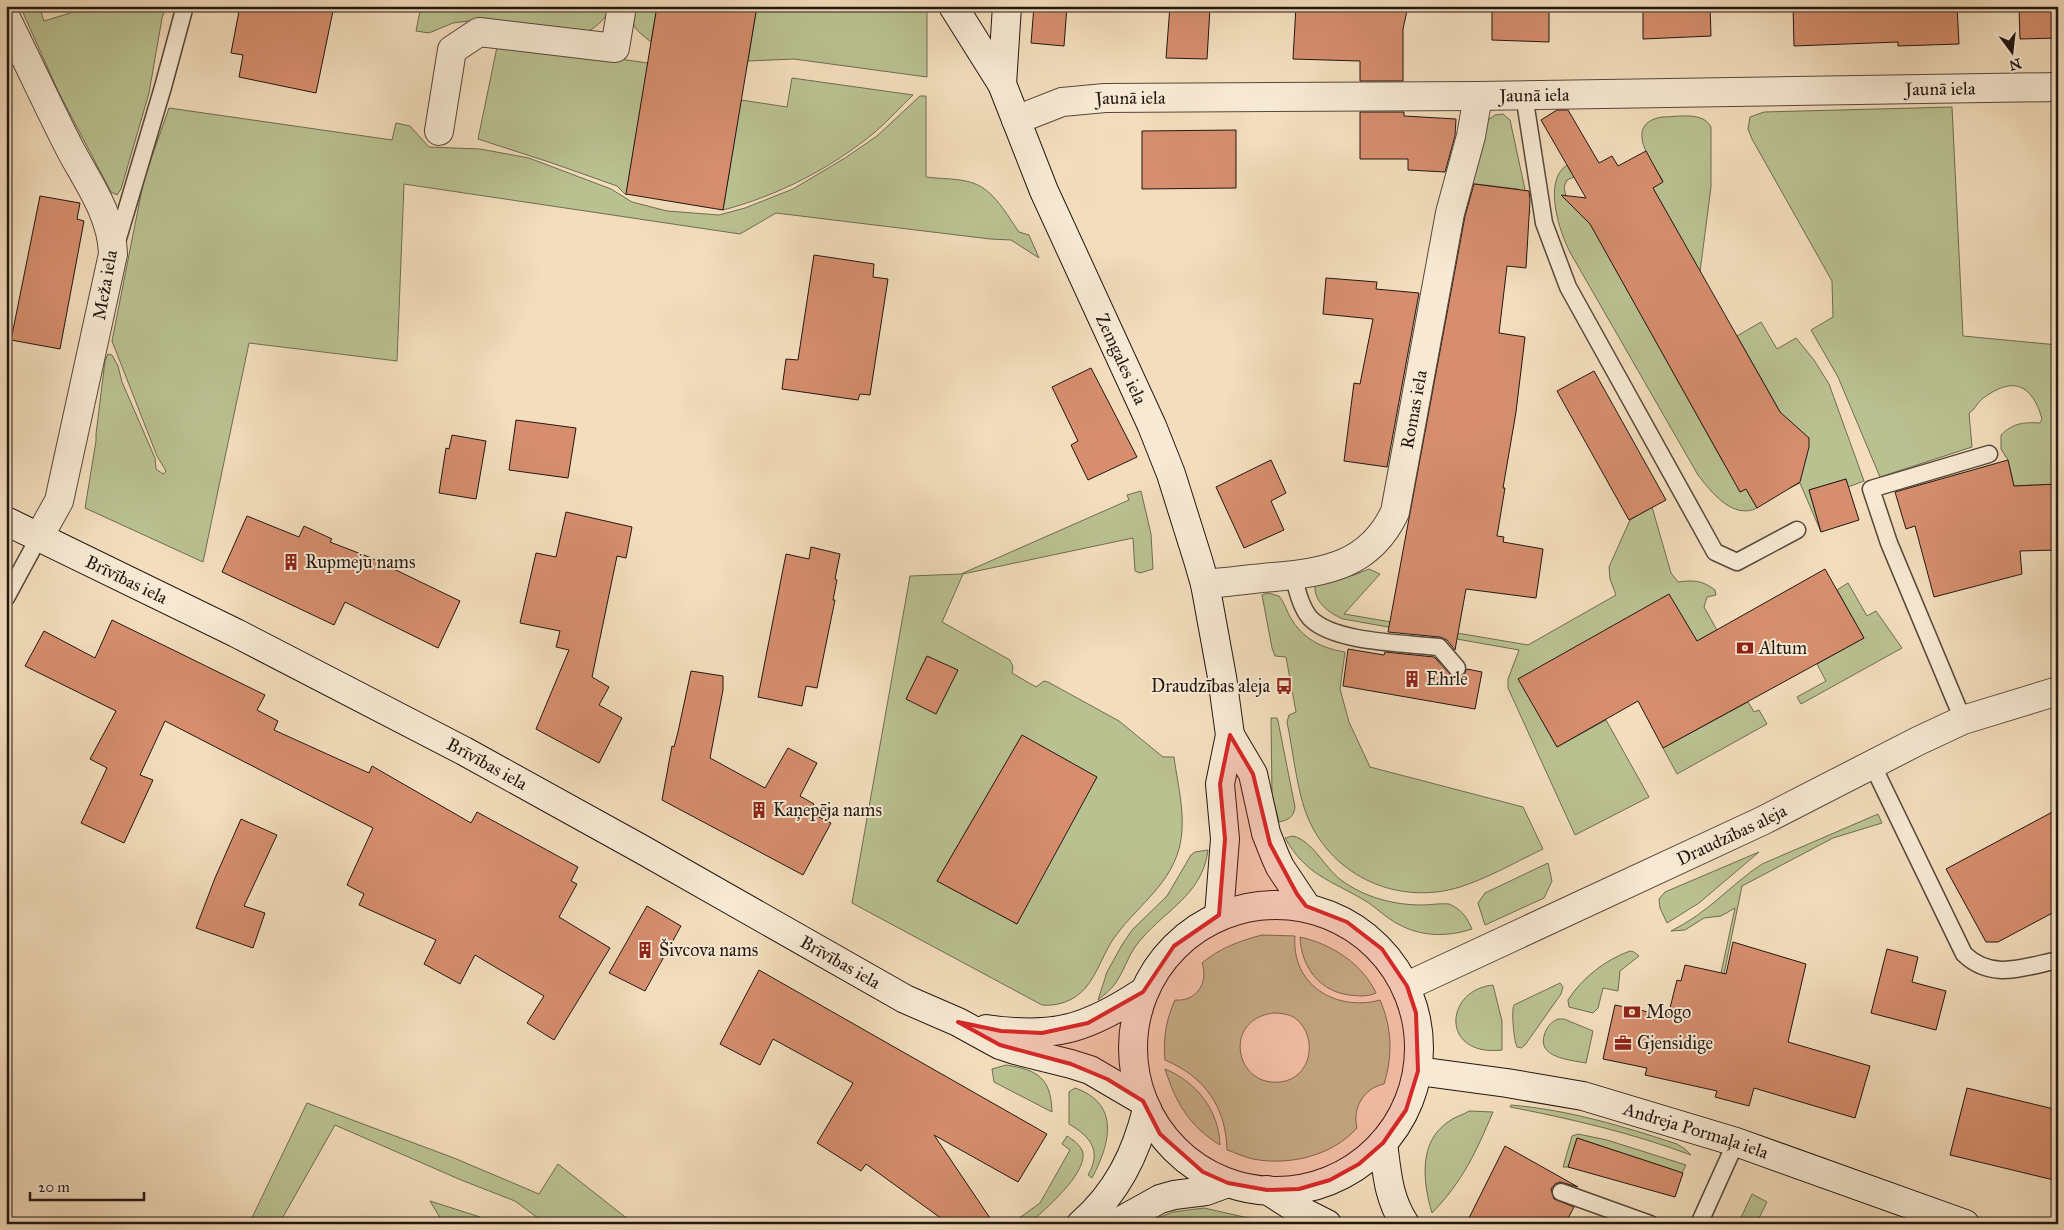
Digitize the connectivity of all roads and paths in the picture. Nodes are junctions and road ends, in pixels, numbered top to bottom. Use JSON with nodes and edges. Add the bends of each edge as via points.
{"nodes":[{"id":1,"x":185,"y":6,"type":"edge"},
{"id":2,"x":622,"y":6,"type":"edge"},
{"id":3,"x":953,"y":6,"type":"edge"},
{"id":4,"x":1007,"y":6,"type":"edge"},
{"id":5,"x":6,"y":18,"type":"edge"},
{"id":6,"x":1002,"y":84,"type":"junction"},
{"id":7,"x":2058,"y":88,"type":"edge"},
{"id":8,"x":1524,"y":95,"type":"junction"},
{"id":9,"x":1478,"y":96,"type":"junction"},
{"id":10,"x":1016,"y":120,"type":"junction"},
{"id":11,"x":439,"y":131,"type":"dead end"},
{"id":12,"x":113,"y":254,"type":"junction"},
{"id":13,"x":1989,"y":454,"type":"dead end"},
{"id":14,"x":6,"y":521,"type":"edge"},
{"id":15,"x":1797,"y":530,"type":"dead end"},
{"id":16,"x":39,"y":537,"type":"junction"},
{"id":17,"x":1293,"y":575,"type":"junction"},
{"id":18,"x":1205,"y":584,"type":"junction"},
{"id":19,"x":6,"y":598,"type":"edge"},
{"id":20,"x":1457,"y":668,"type":"dead end"},
{"id":21,"x":2058,"y":691,"type":"edge"},
{"id":22,"x":1964,"y":720,"type":"junction"},
{"id":23,"x":1230,"y":734,"type":"junction"},
{"id":24,"x":1873,"y":766,"type":"junction"},
{"id":25,"x":1306,"y":906,"type":"junction"},
{"id":26,"x":1219,"y":915,"type":"junction"},
{"id":27,"x":2058,"y":960,"type":"edge"},
{"id":28,"x":1407,"y":986,"type":"junction"},
{"id":29,"x":1143,"y":992,"type":"junction"},
{"id":30,"x":958,"y":1022,"type":"junction"},
{"id":31,"x":1418,"y":1072,"type":"junction"},
{"id":32,"x":1145,"y":1105,"type":"junction"},
{"id":33,"x":1736,"y":1142,"type":"junction"},
{"id":34,"x":1383,"y":1143,"type":"junction"},
{"id":35,"x":1228,"y":1183,"type":"junction"},
{"id":36,"x":1266,"y":1190,"type":"junction"},
{"id":37,"x":1561,"y":1192,"type":"dead end"},
{"id":38,"x":1081,"y":1224,"type":"edge"},
{"id":39,"x":1115,"y":1224,"type":"edge"},
{"id":40,"x":1327,"y":1224,"type":"edge"},
{"id":41,"x":1405,"y":1224,"type":"edge"},
{"id":42,"x":1650,"y":1224,"type":"edge"},
{"id":43,"x":1700,"y":1224,"type":"edge"},
{"id":44,"x":1965,"y":1224,"type":"edge"}],
"edges":[{"from":1,"to":12,"type":"lane"},
{"from":2,"to":11,"type":"street","via":[[615,48],[479,32],[452,50]]},
{"from":3,"to":6,"type":"street","name":"Zemgales iela"},
{"from":4,"to":6,"type":"street"},
{"from":5,"to":12,"type":"street","name":"Meža iela","via":[[106,216]]},
{"from":6,"to":10,"type":"street","name":"Zemgales iela"},
{"from":7,"to":8,"type":"street","name":"Jaunā iela"},
{"from":8,"to":9,"type":"street","name":"Jaunā iela"},
{"from":8,"to":15,"type":"lane","via":[[1544,223],[1568,287],[1716,552],[1737,562]]},
{"from":9,"to":10,"type":"street","name":"Jaunā iela","via":[[1105,98],[1062,102]]},
{"from":9,"to":17,"type":"street","name":"Romas iela","via":[[1471,136],[1450,213],[1395,512],[1383,534],[1365,552],[1335,567]]},
{"from":10,"to":18,"type":"street","name":"Zemgales iela","via":[[1044,191],[1152,426],[1171,474]]},
{"from":12,"to":16,"type":"street","name":"Meža iela","via":[[59,501]]},
{"from":13,"to":22,"type":"lane","via":[[1871,489],[1889,543]]},
{"from":14,"to":16,"type":"street","name":"Brīvības iela"},
{"from":16,"to":19,"type":"lane"},
{"from":16,"to":30,"type":"street","name":"Brīvības iela","via":[[236,632],[464,751],[905,999]]},
{"from":17,"to":18,"type":"street","name":"Romas iela"},
{"from":17,"to":20,"type":"lane","via":[[1301,604],[1310,617],[1326,629],[1346,636],[1439,647]]},
{"from":18,"to":23,"type":"street","name":"Zemgales iela"},
{"from":21,"to":22,"type":"street","name":"Draudzības aleja"},
{"from":22,"to":24,"type":"street","name":"Draudzības aleja"},
{"from":23,"to":25,"type":"street","via":[[1253,774],[1266,833],[1275,856]]},
{"from":23,"to":26,"type":"street","via":[[1220,784],[1225,839]]},
{"from":24,"to":27,"type":"lane","via":[[1964,954],[1974,964],[1988,970],[2018,969]]},
{"from":24,"to":28,"type":"street","name":"Draudzības aleja"},
{"from":25,"to":26,"type":"street","via":[[1262,904]]},
{"from":25,"to":28,"type":"street","via":[[1347,922],[1382,949]]},
{"from":26,"to":29,"type":"street","via":[[1174,946]]},
{"from":28,"to":31,"type":"street","via":[[1416,1013],[1420,1043]]},
{"from":29,"to":30,"type":"street","via":[[1088,1023],[1062,1031],[1001,1031]]},
{"from":29,"to":32,"type":"street","via":[[1134,1028],[1134,1065]]},
{"from":30,"to":32,"type":"street","via":[[1015,1050],[1090,1070]]},
{"from":31,"to":33,"type":"street","name":"Andreja Pormaļa iela","via":[[1584,1096]]},
{"from":31,"to":34,"type":"street","via":[[1406,1110]]},
{"from":32,"to":35,"type":"street","via":[[1160,1134],[1179,1154],[1203,1172]]},
{"from":32,"to":38,"type":"street","via":[[1141,1133],[1124,1172],[1109,1196]]},
{"from":33,"to":43,"type":"lane"},
{"from":33,"to":44,"type":"street","name":"Andreja Pormaļa iela"},
{"from":34,"to":36,"type":"street","via":[[1359,1164],[1330,1180],[1299,1189]]},
{"from":34,"to":41,"type":"street","via":[[1389,1192]]},
{"from":35,"to":36,"type":"street"},
{"from":35,"to":39,"type":"street","via":[[1206,1191],[1160,1199]]},
{"from":36,"to":40,"type":"street"},
{"from":37,"to":42,"type":"lane"}]}
